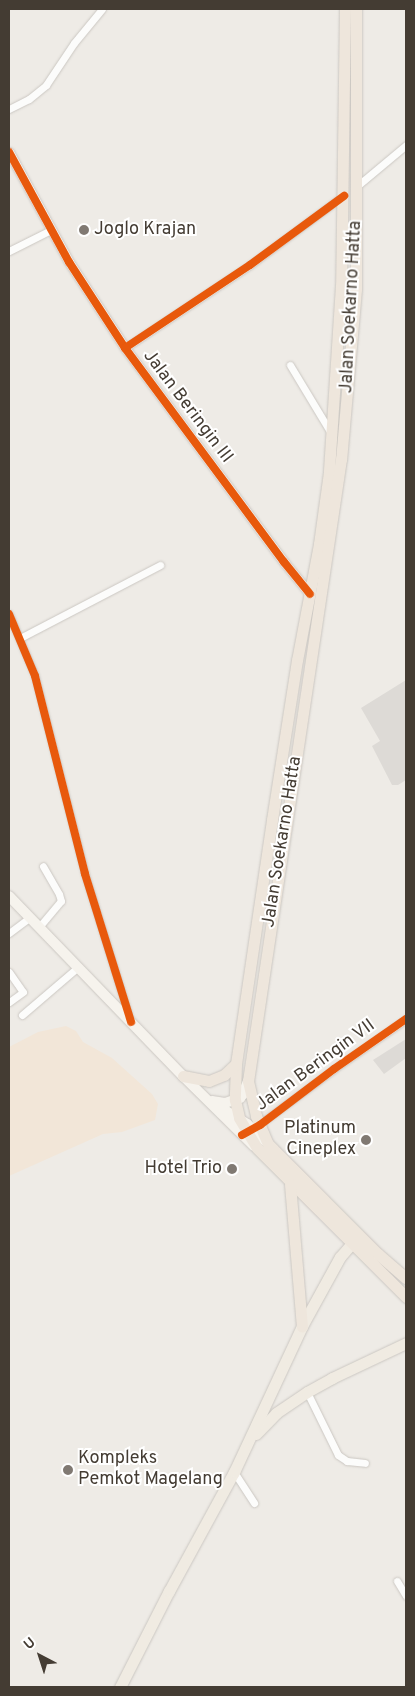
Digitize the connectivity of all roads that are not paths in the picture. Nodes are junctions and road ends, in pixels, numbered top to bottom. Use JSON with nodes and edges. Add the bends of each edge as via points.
{"nodes":[{"id":1,"x":102,"y":9,"type":"edge"},
{"id":2,"x":345,"y":9,"type":"edge"},
{"id":3,"x":356,"y":9,"type":"edge"},
{"id":4,"x":9,"y":109,"type":"edge"},
{"id":5,"x":406,"y":145,"type":"edge"},
{"id":6,"x":9,"y":152,"type":"edge"},
{"id":7,"x":358,"y":186,"type":"junction"},
{"id":8,"x":344,"y":196,"type":"junction"},
{"id":9,"x":51,"y":230,"type":"junction"},
{"id":10,"x":9,"y":251,"type":"edge"},
{"id":11,"x":125,"y":348,"type":"junction"},
{"id":12,"x":290,"y":365,"type":"dead end"},
{"id":13,"x":331,"y":433,"type":"junction"},
{"id":14,"x":160,"y":566,"type":"dead end"},
{"id":15,"x":310,"y":594,"type":"junction"},
{"id":16,"x":320,"y":603,"type":"junction"},
{"id":17,"x":9,"y":614,"type":"edge"},
{"id":18,"x":20,"y":638,"type":"junction"},
{"id":19,"x":43,"y":866,"type":"dead end"},
{"id":20,"x":264,"y":884,"type":"junction"},
{"id":21,"x":276,"y":887,"type":"junction"},
{"id":22,"x":9,"y":896,"type":"edge"},
{"id":23,"x":29,"y":918,"type":"junction"},
{"id":24,"x":39,"y":927,"type":"junction"},
{"id":25,"x":9,"y":933,"type":"edge"},
{"id":26,"x":78,"y":967,"type":"junction"},
{"id":27,"x":9,"y":972,"type":"edge"},
{"id":28,"x":9,"y":1002,"type":"edge"},
{"id":29,"x":22,"y":1015,"type":"dead end"},
{"id":30,"x":406,"y":1019,"type":"edge"},
{"id":31,"x":131,"y":1022,"type":"junction"},
{"id":32,"x":236,"y":1064,"type":"junction"},
{"id":33,"x":183,"y":1076,"type":"junction"},
{"id":34,"x":248,"y":1081,"type":"junction"},
{"id":35,"x":209,"y":1100,"type":"junction"},
{"id":36,"x":235,"y":1100,"type":"junction"},
{"id":37,"x":238,"y":1118,"type":"junction"},
{"id":38,"x":251,"y":1131,"type":"junction"},
{"id":39,"x":262,"y":1146,"type":"junction"},
{"id":40,"x":290,"y":1184,"type":"junction"},
{"id":41,"x":355,"y":1239,"type":"junction"},
{"id":42,"x":406,"y":1278,"type":"edge"},
{"id":43,"x":406,"y":1297,"type":"edge"},
{"id":44,"x":302,"y":1326,"type":"junction"},
{"id":45,"x":406,"y":1343,"type":"edge"},
{"id":46,"x":273,"y":1385,"type":"junction"},
{"id":47,"x":307,"y":1392,"type":"junction"},
{"id":48,"x":296,"y":1399,"type":"junction"},
{"id":49,"x":250,"y":1440,"type":"junction"},
{"id":50,"x":366,"y":1463,"type":"dead end"},
{"id":51,"x":234,"y":1472,"type":"junction"},
{"id":52,"x":254,"y":1503,"type":"dead end"},
{"id":53,"x":397,"y":1581,"type":"dead end"},
{"id":54,"x":406,"y":1596,"type":"edge"},
{"id":55,"x":120,"y":1687,"type":"edge"}],
"edges":[{"from":1,"to":4,"type":"street","via":[[74,42],[46,85]]},
{"from":2,"to":8,"type":"highway","name":"Jalan Soekarno Hatta"},
{"from":3,"to":7,"type":"highway","name":"Jalan Soekarno Hatta"},
{"from":5,"to":7,"type":"street"},
{"from":6,"to":9,"type":"street","name":"Jalan Beringin III"},
{"from":7,"to":16,"type":"highway","name":"Jalan Soekarno Hatta","via":[[356,289],[347,400]]},
{"from":8,"to":11,"type":"street","via":[[250,265]]},
{"from":8,"to":13,"type":"highway","name":"Jalan Soekarno Hatta"},
{"from":9,"to":10,"type":"street"},
{"from":9,"to":11,"type":"street","name":"Jalan Beringin III"},
{"from":11,"to":15,"type":"street","name":"Jalan Beringin III"},
{"from":12,"to":13,"type":"street"},
{"from":13,"to":15,"type":"highway","name":"Jalan Soekarno Hatta","via":[[325,505]]},
{"from":14,"to":18,"type":"street"},
{"from":15,"to":16,"type":"main road"},
{"from":15,"to":20,"type":"highway","name":"Jalan Soekarno Hatta","via":[[291,697]]},
{"from":16,"to":21,"type":"highway","name":"Jalan Soekarno Hatta"},
{"from":17,"to":18,"type":"street"},
{"from":18,"to":31,"type":"street","via":[[35,676],[85,874]]},
{"from":19,"to":24,"type":"street","via":[[60,901]]},
{"from":20,"to":21,"type":"highway"},
{"from":20,"to":32,"type":"highway","name":"Jalan Soekarno Hatta"},
{"from":21,"to":34,"type":"highway","name":"Jalan Soekarno Hatta"},
{"from":22,"to":23,"type":"main road"},
{"from":23,"to":24,"type":"main road"},
{"from":23,"to":25,"type":"street"},
{"from":24,"to":26,"type":"main road"},
{"from":26,"to":29,"type":"street"},
{"from":26,"to":31,"type":"main road"},
{"from":27,"to":28,"type":"street","via":[[23,992]]},
{"from":30,"to":38,"type":"street","name":"Jalan Beringin VII"},
{"from":31,"to":33,"type":"main road"},
{"from":32,"to":33,"type":"highway","via":[[224,1075],[210,1081]]},
{"from":32,"to":36,"type":"highway","name":"Jalan Soekarno Hatta"},
{"from":33,"to":35,"type":"main road"},
{"from":34,"to":36,"type":"main road","via":[[242,1097]]},
{"from":34,"to":38,"type":"highway"},
{"from":35,"to":36,"type":"main road","via":[[225,1103]]},
{"from":35,"to":37,"type":"main road"},
{"from":35,"to":38,"type":"main road"},
{"from":36,"to":37,"type":"highway","name":"Jalan Soekarno Hatta"},
{"from":37,"to":38,"type":"highway"},
{"from":38,"to":39,"type":"highway"},
{"from":38,"to":39,"type":"main road"},
{"from":39,"to":40,"type":"highway"},
{"from":39,"to":41,"type":"highway"},
{"from":40,"to":41,"type":"highway"},
{"from":40,"to":44,"type":"highway"},
{"from":41,"to":42,"type":"highway"},
{"from":41,"to":43,"type":"highway"},
{"from":41,"to":44,"type":"main road","via":[[340,1257]]},
{"from":44,"to":46,"type":"main road"},
{"from":45,"to":47,"type":"main road"},
{"from":46,"to":48,"type":"main road","via":[[282,1398]]},
{"from":46,"to":49,"type":"main road"},
{"from":47,"to":48,"type":"main road"},
{"from":47,"to":50,"type":"street","via":[[338,1455],[347,1462]]},
{"from":48,"to":49,"type":"main road","via":[[276,1413]]},
{"from":49,"to":51,"type":"main road"},
{"from":51,"to":52,"type":"street"},
{"from":51,"to":55,"type":"main road"},
{"from":53,"to":54,"type":"street"}]}
